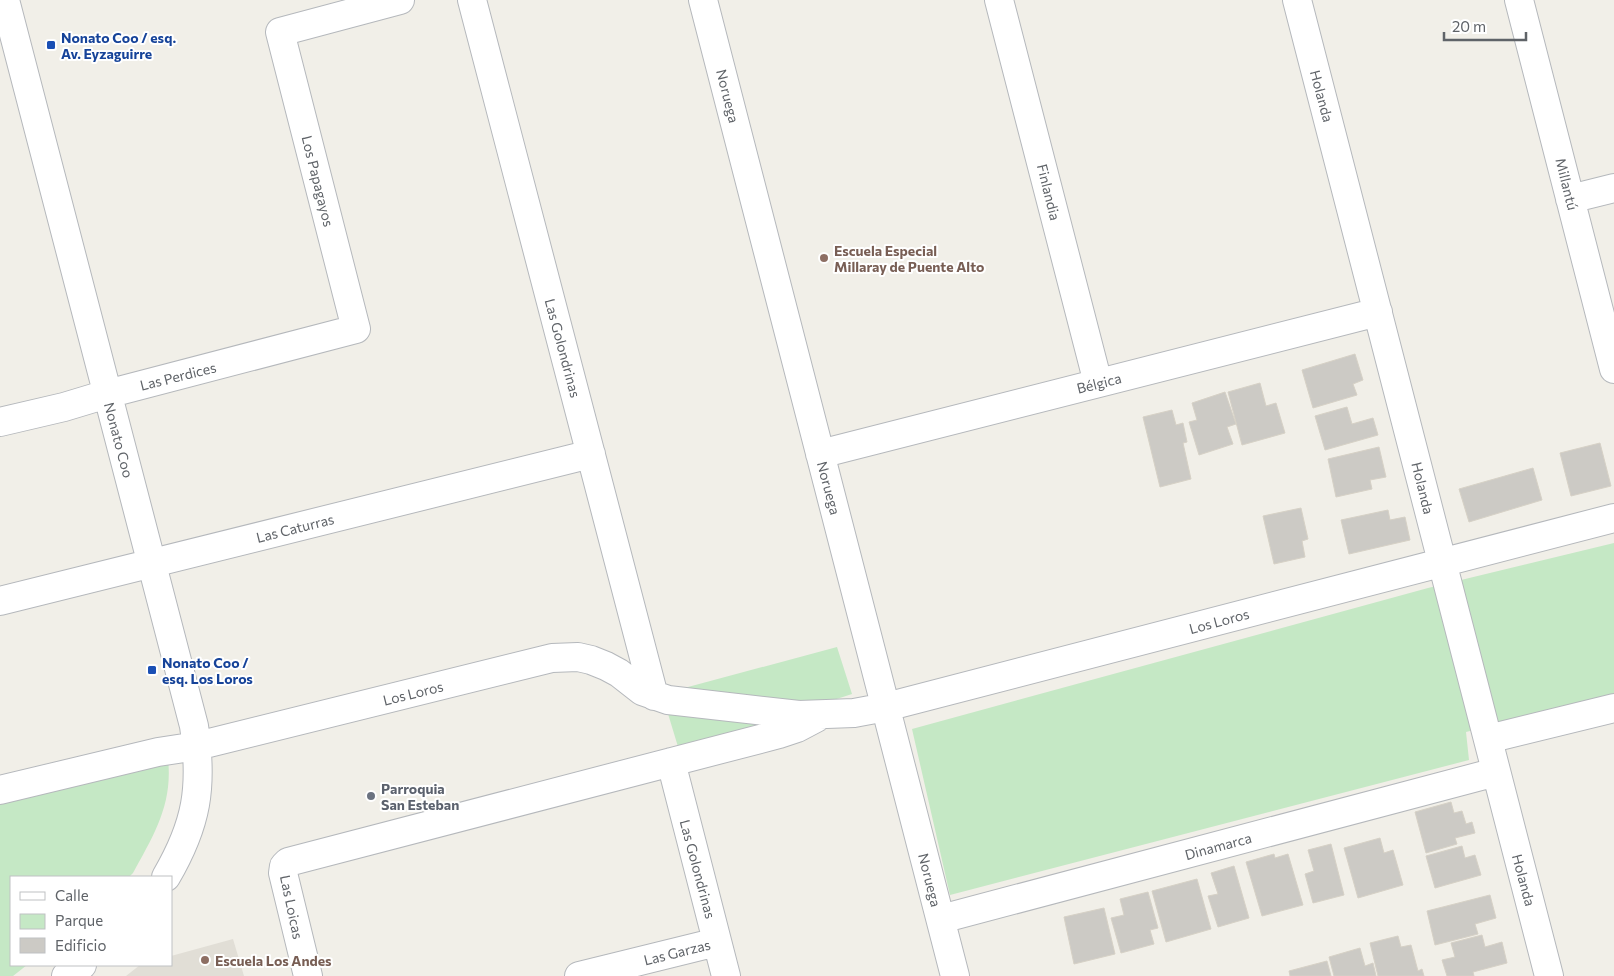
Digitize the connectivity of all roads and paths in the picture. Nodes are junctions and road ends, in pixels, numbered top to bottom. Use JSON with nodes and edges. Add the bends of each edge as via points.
{"nodes":[{"id":1,"x":5,"y":0,"type":"edge"},
{"id":2,"x":400,"y":0,"type":"edge"},
{"id":3,"x":472,"y":0,"type":"edge"},
{"id":4,"x":703,"y":0,"type":"edge"},
{"id":5,"x":999,"y":0,"type":"edge"},
{"id":6,"x":1297,"y":0,"type":"edge"},
{"id":7,"x":1519,"y":0,"type":"edge"},
{"id":8,"x":1614,"y":188,"type":"edge"},
{"id":9,"x":1570,"y":199,"type":"junction"},
{"id":10,"x":1378,"y":312,"type":"junction"},
{"id":11,"x":356,"y":329,"type":"joint"},
{"id":12,"x":1614,"y":369,"type":"edge"},
{"id":13,"x":1098,"y":383,"type":"junction"},
{"id":14,"x":107,"y":394,"type":"junction"},
{"id":15,"x":0,"y":422,"type":"edge"},
{"id":16,"x":590,"y":454,"type":"junction"},
{"id":17,"x":820,"y":454,"type":"junction"},
{"id":18,"x":1614,"y":518,"type":"edge"},
{"id":19,"x":1442,"y":563,"type":"junction"},
{"id":20,"x":152,"y":564,"type":"junction"},
{"id":21,"x":0,"y":601,"type":"edge"},
{"id":22,"x":654,"y":696,"type":"junction"},
{"id":23,"x":886,"y":708,"type":"junction"},
{"id":24,"x":1614,"y":708,"type":"edge"},
{"id":25,"x":822,"y":715,"type":"junction"},
{"id":26,"x":1488,"y":739,"type":"junction"},
{"id":27,"x":197,"y":746,"type":"junction"},
{"id":28,"x":671,"y":762,"type":"junction"},
{"id":29,"x":1496,"y":772,"type":"junction"},
{"id":30,"x":0,"y":790,"type":"edge"},
{"id":31,"x":284,"y":866,"type":"joint"},
{"id":32,"x":167,"y":876,"type":"edge"},
{"id":33,"x":940,"y":919,"type":"junction"},
{"id":34,"x":717,"y":942,"type":"junction"},
{"id":35,"x":81,"y":966,"type":"edge"},
{"id":36,"x":66,"y":976,"type":"edge"},
{"id":37,"x":308,"y":976,"type":"edge"},
{"id":38,"x":578,"y":976,"type":"edge"},
{"id":39,"x":726,"y":976,"type":"edge"},
{"id":40,"x":955,"y":976,"type":"edge"},
{"id":41,"x":1549,"y":976,"type":"edge"}],
"edges":[{"from":1,"to":14,"type":"street","name":"Nonato Coo"},
{"from":2,"to":11,"type":"street","name":"Los Papagayos","via":[[280,32]]},
{"from":3,"to":16,"type":"street","name":"Las Golondrinas"},
{"from":4,"to":17,"type":"street","name":"Noruega"},
{"from":5,"to":13,"type":"street","name":"Finlandia"},
{"from":6,"to":10,"type":"street","name":"Holanda"},
{"from":7,"to":9,"type":"street","name":"Millantú"},
{"from":8,"to":9,"type":"street"},
{"from":9,"to":12,"type":"street","name":"Millantú"},
{"from":10,"to":13,"type":"street","name":"Bélgica"},
{"from":10,"to":19,"type":"street","name":"Holanda"},
{"from":11,"to":14,"type":"street","name":"Las Perdices"},
{"from":13,"to":17,"type":"street","name":"Bélgica"},
{"from":14,"to":15,"type":"street","name":"Las Perdices"},
{"from":14,"to":20,"type":"street","name":"Nonato Coo"},
{"from":16,"to":20,"type":"street","name":"Las Caturras"},
{"from":16,"to":22,"type":"street","name":"Las Golondrinas"},
{"from":17,"to":23,"type":"street","name":"Noruega"},
{"from":18,"to":19,"type":"street","name":"Los Loros"},
{"from":19,"to":23,"type":"street","name":"Los Loros"},
{"from":19,"to":26,"type":"street","name":"Holanda"},
{"from":20,"to":21,"type":"street","name":"Las Caturras"},
{"from":20,"to":27,"type":"street","name":"Nonato Coo"},
{"from":22,"to":25,"type":"street","name":"Los Loros","via":[[777,713]]},
{"from":22,"to":27,"type":"street","name":"Los Loros","via":[[606,666],[578,657],[558,658]]},
{"from":23,"to":25,"type":"street","name":"Los Loros"},
{"from":23,"to":33,"type":"street","name":"Noruega"},
{"from":24,"to":26,"type":"street"},
{"from":25,"to":28,"type":"street","name":"Los Loros","via":[[780,734]]},
{"from":26,"to":29,"type":"street","name":"Holanda"},
{"from":27,"to":30,"type":"street","name":"Los Loros","via":[[158,752]]},
{"from":27,"to":32,"type":"street","name":"Nonato Coo","via":[[196,805],[183,846]]},
{"from":28,"to":31,"type":"street","name":"Los Loros","via":[[293,860]]},
{"from":28,"to":34,"type":"street","name":"Las Golondrinas"},
{"from":29,"to":33,"type":"street","name":"Dinamarca"},
{"from":29,"to":41,"type":"street","name":"Holanda"},
{"from":31,"to":37,"type":"street","name":"Las Loicas","via":[[282,873]]},
{"from":33,"to":40,"type":"street","name":"Noruega"},
{"from":34,"to":38,"type":"street","name":"Las Garzas"},
{"from":34,"to":39,"type":"street","name":"Las Golondrinas"},
{"from":35,"to":36,"type":"street"}]}
